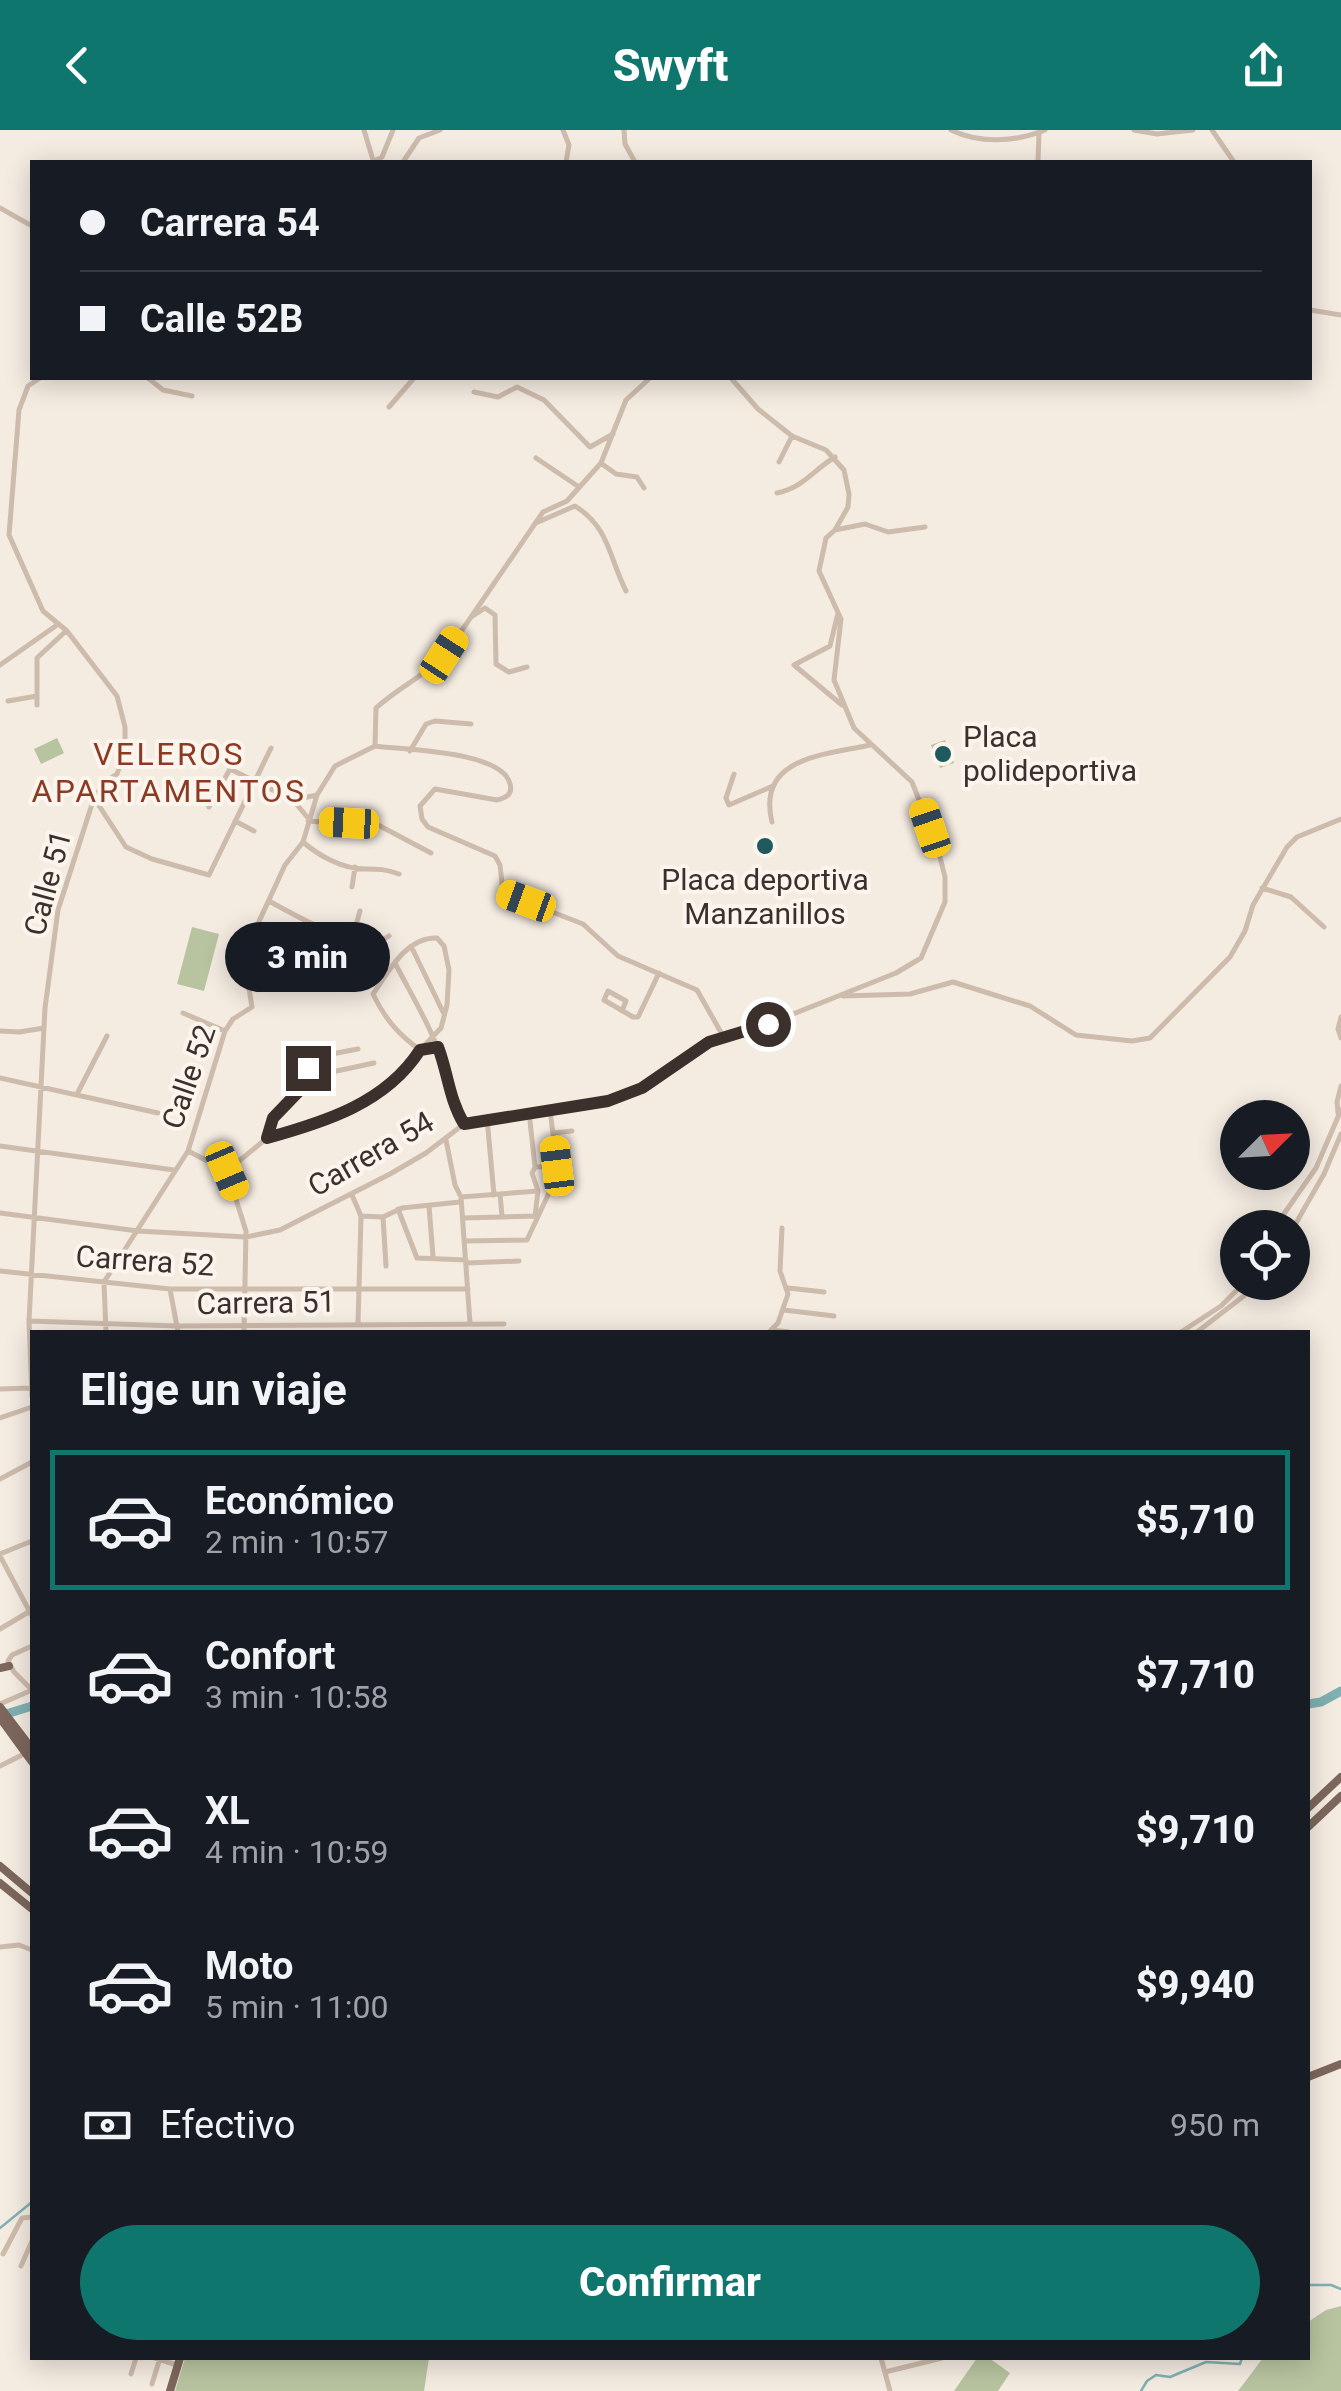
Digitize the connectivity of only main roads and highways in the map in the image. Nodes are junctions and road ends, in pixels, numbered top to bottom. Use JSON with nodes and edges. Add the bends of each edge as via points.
{"nodes":[{"id":1,"x":0,"y":1706,"type":"edge"},
{"id":2,"x":0,"y":1718,"type":"edge"},
{"id":3,"x":14,"y":1732,"type":"junction"},
{"id":4,"x":29,"y":1751,"type":"edge"},
{"id":5,"x":1341,"y":1777,"type":"edge"},
{"id":6,"x":1341,"y":1796,"type":"edge"},
{"id":7,"x":1310,"y":1806,"type":"edge"},
{"id":8,"x":1310,"y":1825,"type":"edge"},
{"id":9,"x":0,"y":1866,"type":"edge"},
{"id":10,"x":0,"y":1883,"type":"edge"},
{"id":11,"x":30,"y":1890,"type":"edge"},
{"id":12,"x":30,"y":1906,"type":"edge"},
{"id":13,"x":1341,"y":2064,"type":"edge"},
{"id":14,"x":1310,"y":2076,"type":"edge"},
{"id":15,"x":178,"y":2361,"type":"edge"},
{"id":16,"x":170,"y":2391,"type":"edge"}],
"edges":[{"from":1,"to":3,"type":"main road"},
{"from":2,"to":3,"type":"main road"},
{"from":3,"to":4,"type":"main road"},
{"from":5,"to":7,"type":"main road"},
{"from":6,"to":8,"type":"main road"},
{"from":9,"to":11,"type":"main road"},
{"from":10,"to":12,"type":"main road"},
{"from":13,"to":14,"type":"main road"},
{"from":15,"to":16,"type":"main road"}]}
